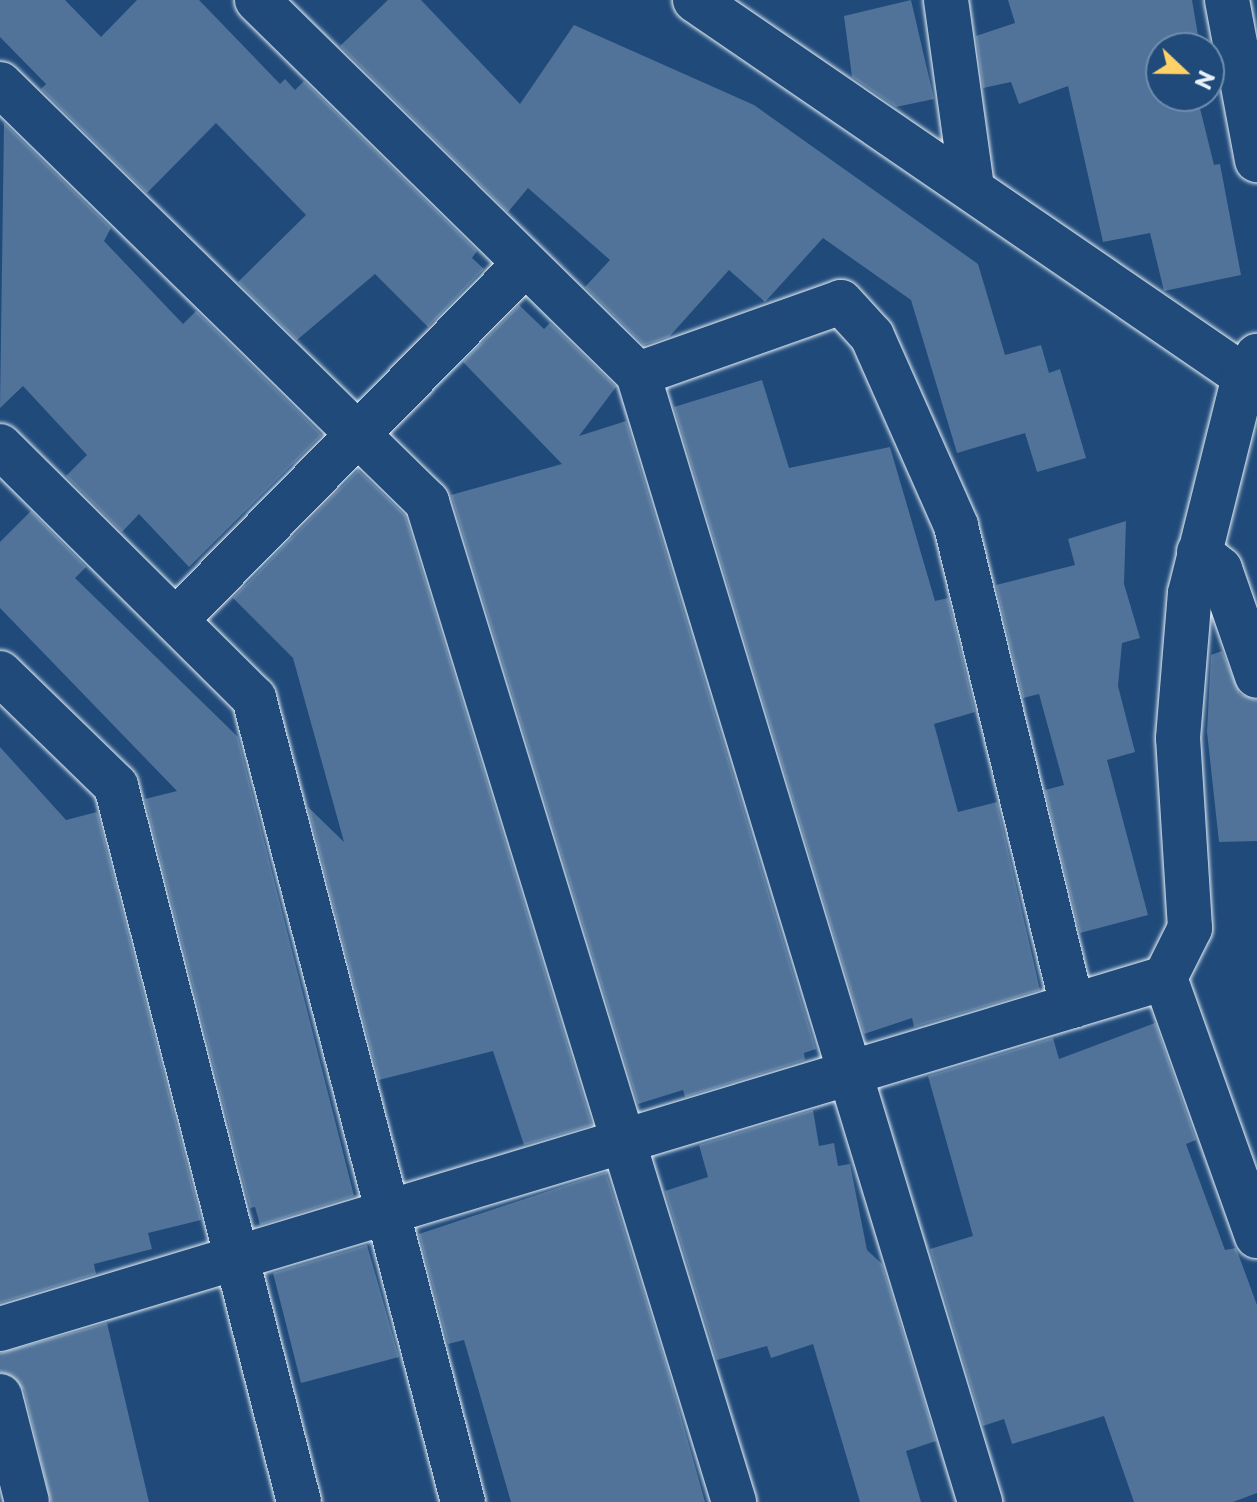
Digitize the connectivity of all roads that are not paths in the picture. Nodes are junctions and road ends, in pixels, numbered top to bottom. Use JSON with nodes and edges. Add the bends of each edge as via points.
{"nodes":[{"id":1,"x":257,"y":0,"type":"edge"},
{"id":2,"x":695,"y":0,"type":"edge"},
{"id":3,"x":946,"y":0,"type":"edge"},
{"id":4,"x":1227,"y":0,"type":"edge"},
{"id":5,"x":0,"y":84,"type":"edge"},
{"id":6,"x":1257,"y":160,"type":"edge"},
{"id":7,"x":972,"y":188,"type":"junction"},
{"id":8,"x":525,"y":263,"type":"junction"},
{"id":9,"x":1250,"y":366,"type":"edge"},
{"id":10,"x":638,"y":374,"type":"junction"},
{"id":11,"x":358,"y":434,"type":"junction"},
{"id":12,"x":0,"y":446,"type":"edge"},
{"id":13,"x":1199,"y":552,"type":"junction"},
{"id":14,"x":176,"y":620,"type":"junction"},
{"id":15,"x":0,"y":673,"type":"edge"},
{"id":16,"x":1257,"y":676,"type":"edge"},
{"id":17,"x":1165,"y":978,"type":"junction"},
{"id":18,"x":1072,"y":1006,"type":"junction"},
{"id":19,"x":850,"y":1073,"type":"junction"},
{"id":20,"x":624,"y":1140,"type":"junction"},
{"id":21,"x":387,"y":1212,"type":"junction"},
{"id":22,"x":1257,"y":1236,"type":"edge"},
{"id":23,"x":236,"y":1258,"type":"junction"},
{"id":24,"x":0,"y":1329,"type":"edge"},
{"id":25,"x":0,"y":1396,"type":"edge"},
{"id":26,"x":27,"y":1502,"type":"edge"},
{"id":27,"x":299,"y":1502,"type":"edge"},
{"id":28,"x":463,"y":1502,"type":"edge"},
{"id":29,"x":734,"y":1502,"type":"edge"},
{"id":30,"x":980,"y":1502,"type":"edge"}],
"edges":[{"from":1,"to":8,"type":"street"},
{"from":2,"to":7,"type":"street"},
{"from":3,"to":7,"type":"street"},
{"from":4,"to":6,"type":"street"},
{"from":5,"to":11,"type":"street"},
{"from":7,"to":9,"type":"street"},
{"from":8,"to":10,"type":"street"},
{"from":8,"to":11,"type":"street"},
{"from":9,"to":13,"type":"street"},
{"from":10,"to":18,"type":"street","via":[[841,302],[872,336],[956,526]]},
{"from":10,"to":19,"type":"street"},
{"from":11,"to":14,"type":"street"},
{"from":11,"to":20,"type":"street","via":[[427,502]]},
{"from":12,"to":14,"type":"street"},
{"from":13,"to":16,"type":"street","via":[[1220,569]]},
{"from":13,"to":17,"type":"street","via":[[1178,738],[1190,928]]},
{"from":14,"to":21,"type":"street","via":[[254,698]]},
{"from":15,"to":23,"type":"street","via":[[116,786]]},
{"from":17,"to":18,"type":"street"},
{"from":17,"to":22,"type":"street"},
{"from":18,"to":19,"type":"street"},
{"from":19,"to":20,"type":"street"},
{"from":19,"to":30,"type":"street"},
{"from":20,"to":21,"type":"street"},
{"from":20,"to":29,"type":"street"},
{"from":21,"to":23,"type":"street"},
{"from":21,"to":28,"type":"street"},
{"from":23,"to":24,"type":"street"},
{"from":23,"to":27,"type":"street"},
{"from":25,"to":26,"type":"street"}]}
